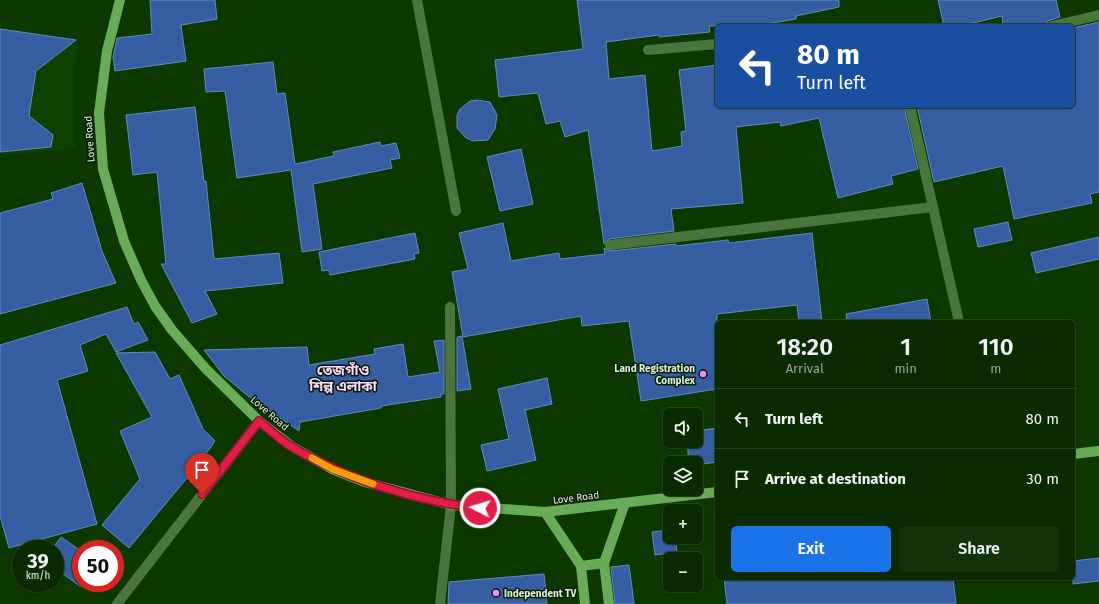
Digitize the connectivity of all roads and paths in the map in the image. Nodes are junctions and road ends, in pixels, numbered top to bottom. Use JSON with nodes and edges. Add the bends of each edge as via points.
{"nodes":[{"id":1,"x":120,"y":0,"type":"edge"},
{"id":2,"x":417,"y":0,"type":"edge"},
{"id":3,"x":1099,"y":16,"type":"edge"},
{"id":4,"x":1061,"y":24,"type":"edge"},
{"id":5,"x":715,"y":44,"type":"edge"},
{"id":6,"x":648,"y":50,"type":"dead end"},
{"id":7,"x":910,"y":108,"type":"edge"},
{"id":8,"x":933,"y":208,"type":"junction"},
{"id":9,"x":456,"y":211,"type":"dead end"},
{"id":10,"x":610,"y":245,"type":"dead end"},
{"id":11,"x":450,"y":307,"type":"dead end"},
{"id":12,"x":959,"y":320,"type":"edge"},
{"id":13,"x":259,"y":421,"type":"junction"},
{"id":14,"x":1099,"y":451,"type":"edge"},
{"id":15,"x":1075,"y":454,"type":"edge"},
{"id":16,"x":715,"y":492,"type":"edge"},
{"id":17,"x":624,"y":503,"type":"junction"},
{"id":18,"x":451,"y":505,"type":"junction"},
{"id":19,"x":545,"y":512,"type":"junction"},
{"id":20,"x":604,"y":563,"type":"junction"},
{"id":21,"x":581,"y":566,"type":"junction"},
{"id":22,"x":117,"y":604,"type":"edge"},
{"id":23,"x":440,"y":604,"type":"edge"},
{"id":24,"x":585,"y":604,"type":"edge"},
{"id":25,"x":609,"y":604,"type":"edge"}],
"edges":[{"from":1,"to":13,"type":"main road","name":"Love Road","via":[[107,51],[99,114],[103,169],[124,241],[144,286],[172,330],[206,369]]},
{"from":2,"to":9,"type":"street"},
{"from":3,"to":4,"type":"street"},
{"from":5,"to":6,"type":"street"},
{"from":7,"to":8,"type":"street"},
{"from":8,"to":10,"type":"street"},
{"from":8,"to":12,"type":"street"},
{"from":11,"to":18,"type":"street"},
{"from":13,"to":18,"type":"main road","name":"Love Road","via":[[291,446],[332,469],[365,482]]},
{"from":13,"to":22,"type":"street"},
{"from":14,"to":15,"type":"main road"},
{"from":16,"to":17,"type":"main road","name":"Love Road"},
{"from":17,"to":19,"type":"main road","name":"Love Road"},
{"from":17,"to":20,"type":"main road"},
{"from":18,"to":19,"type":"main road","name":"Love Road"},
{"from":18,"to":23,"type":"street"},
{"from":19,"to":21,"type":"main road"},
{"from":20,"to":21,"type":"main road"},
{"from":20,"to":25,"type":"main road"},
{"from":21,"to":24,"type":"main road"}]}
